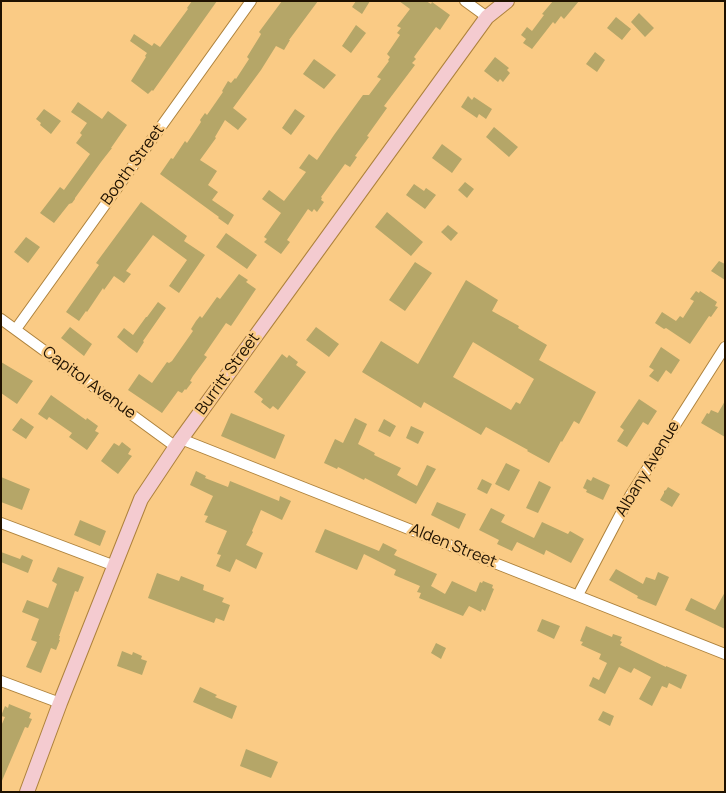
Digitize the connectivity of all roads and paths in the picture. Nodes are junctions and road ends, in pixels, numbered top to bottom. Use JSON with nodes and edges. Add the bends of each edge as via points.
{"nodes":[{"id":1,"x":251,"y":1,"type":"edge"},
{"id":2,"x":465,"y":1,"type":"edge"},
{"id":3,"x":507,"y":1,"type":"edge"},
{"id":4,"x":487,"y":17,"type":"junction"},
{"id":5,"x":1,"y":319,"type":"edge"},
{"id":6,"x":16,"y":329,"type":"junction"},
{"id":7,"x":725,"y":347,"type":"edge"},
{"id":8,"x":179,"y":443,"type":"junction"},
{"id":9,"x":1,"y":524,"type":"edge"},
{"id":10,"x":115,"y":566,"type":"junction"},
{"id":11,"x":578,"y":596,"type":"junction"},
{"id":12,"x":725,"y":654,"type":"edge"},
{"id":13,"x":1,"y":681,"type":"edge"},
{"id":14,"x":60,"y":703,"type":"junction"},
{"id":15,"x":27,"y":792,"type":"edge"}],
"edges":[{"from":1,"to":6,"type":"street","name":"Booth Street"},
{"from":2,"to":4,"type":"street"},
{"from":3,"to":4,"type":"street","name":"Burritt Street"},
{"from":4,"to":8,"type":"street","name":"Burritt Street"},
{"from":5,"to":6,"type":"street","name":"Capitol Avenue"},
{"from":6,"to":8,"type":"street","name":"Capitol Avenue"},
{"from":7,"to":11,"type":"street","name":"Albany Avenue","via":[[630,496]]},
{"from":8,"to":10,"type":"street","name":"Burritt Street","via":[[140,498]]},
{"from":8,"to":11,"type":"street","name":"Alden Street"},
{"from":9,"to":10,"type":"street"},
{"from":10,"to":14,"type":"street","name":"Burritt Street"},
{"from":11,"to":12,"type":"street","name":"Alden Street"},
{"from":13,"to":14,"type":"street"},
{"from":14,"to":15,"type":"street","name":"Burritt Street"}]}
